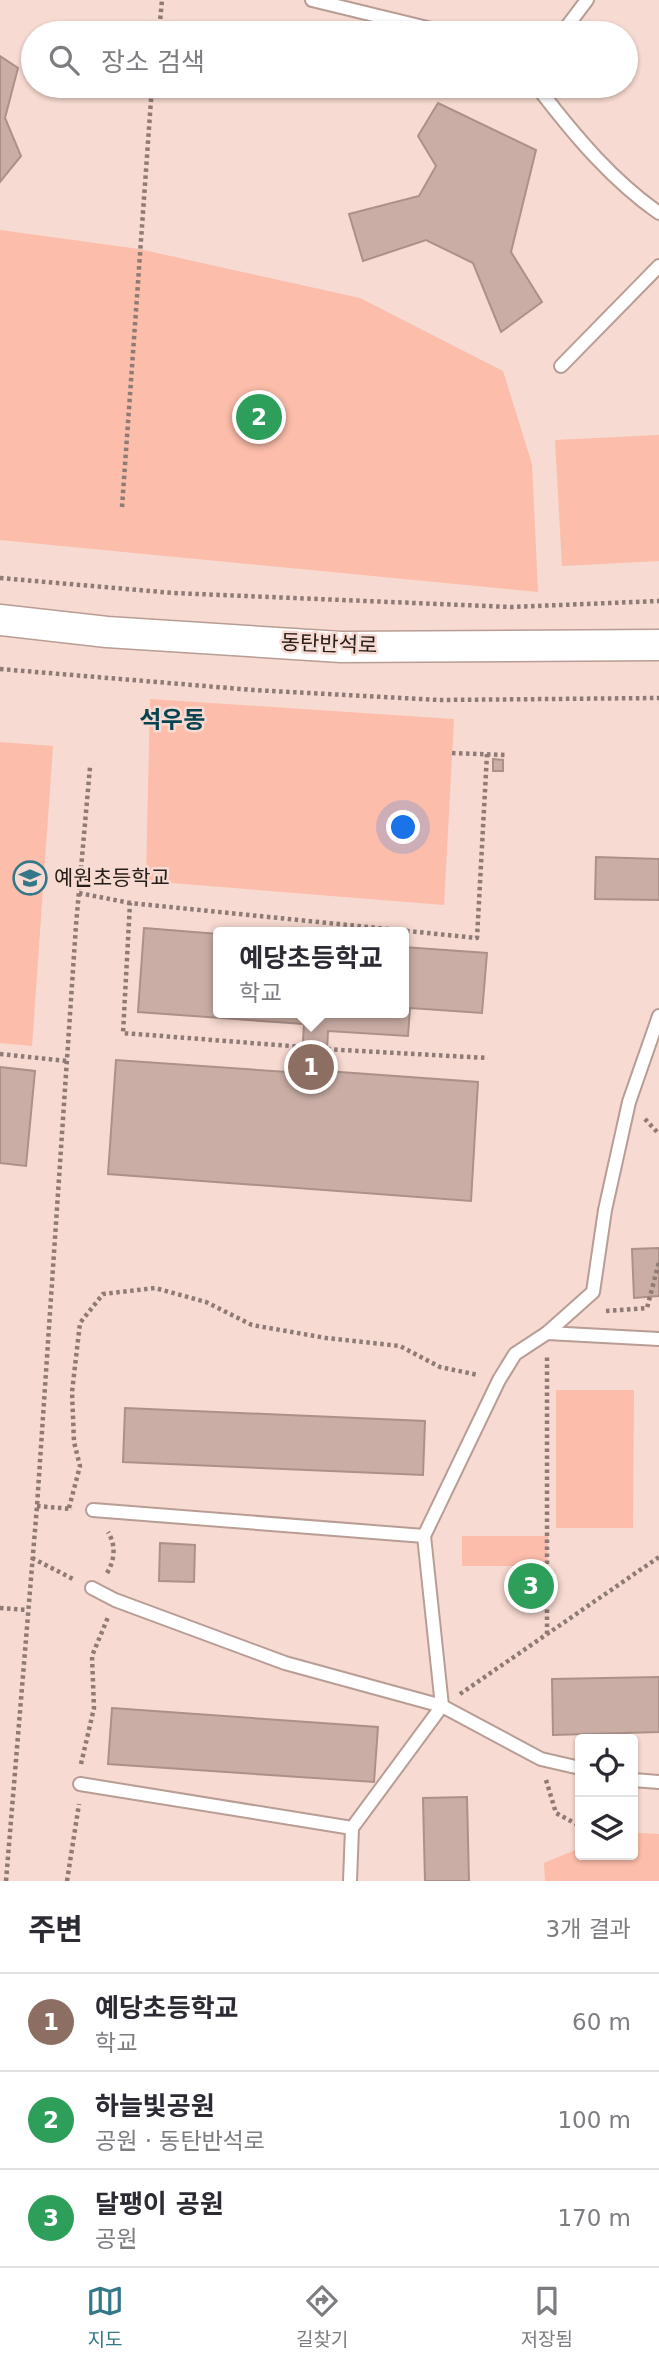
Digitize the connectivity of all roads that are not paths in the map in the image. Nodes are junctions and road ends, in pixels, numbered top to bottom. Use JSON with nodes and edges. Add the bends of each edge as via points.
{"nodes":[{"id":1,"x":312,"y":0,"type":"edge"},
{"id":2,"x":587,"y":0,"type":"edge"},
{"id":3,"x":399,"y":21,"type":"edge"},
{"id":4,"x":571,"y":21,"type":"edge"},
{"id":5,"x":546,"y":98,"type":"edge"},
{"id":6,"x":659,"y":213,"type":"edge"},
{"id":7,"x":659,"y":266,"type":"edge"},
{"id":8,"x":561,"y":366,"type":"dead end"},
{"id":9,"x":0,"y":620,"type":"edge"},
{"id":10,"x":659,"y":645,"type":"edge"},
{"id":11,"x":659,"y":1016,"type":"edge"},
{"id":12,"x":547,"y":1334,"type":"junction"},
{"id":13,"x":659,"y":1339,"type":"edge"},
{"id":14,"x":93,"y":1510,"type":"road end"},
{"id":15,"x":424,"y":1536,"type":"junction"},
{"id":16,"x":92,"y":1588,"type":"road end"},
{"id":17,"x":442,"y":1706,"type":"junction"},
{"id":18,"x":575,"y":1767,"type":"edge"},
{"id":19,"x":638,"y":1780,"type":"edge"},
{"id":20,"x":659,"y":1782,"type":"edge"},
{"id":21,"x":80,"y":1784,"type":"road end"},
{"id":22,"x":352,"y":1828,"type":"junction"},
{"id":23,"x":350,"y":1881,"type":"edge"}],
"edges":[{"from":1,"to":3,"type":"lane"},
{"from":2,"to":4,"type":"lane"},
{"from":5,"to":6,"type":"lane","via":[[580,142]]},
{"from":7,"to":8,"type":"lane"},
{"from":9,"to":10,"type":"street","name":"동탄반석로","via":[[107,632],[341,646]]},
{"from":11,"to":12,"type":"lane","via":[[629,1102],[593,1292]]},
{"from":12,"to":13,"type":"lane"},
{"from":12,"to":15,"type":"lane","via":[[514,1354]]},
{"from":14,"to":15,"type":"lane"},
{"from":15,"to":17,"type":"lane"},
{"from":16,"to":17,"type":"lane","via":[[285,1663]]},
{"from":17,"to":18,"type":"lane","via":[[541,1759]]},
{"from":17,"to":22,"type":"lane"},
{"from":19,"to":20,"type":"lane"},
{"from":21,"to":22,"type":"lane"},
{"from":22,"to":23,"type":"lane"}]}
